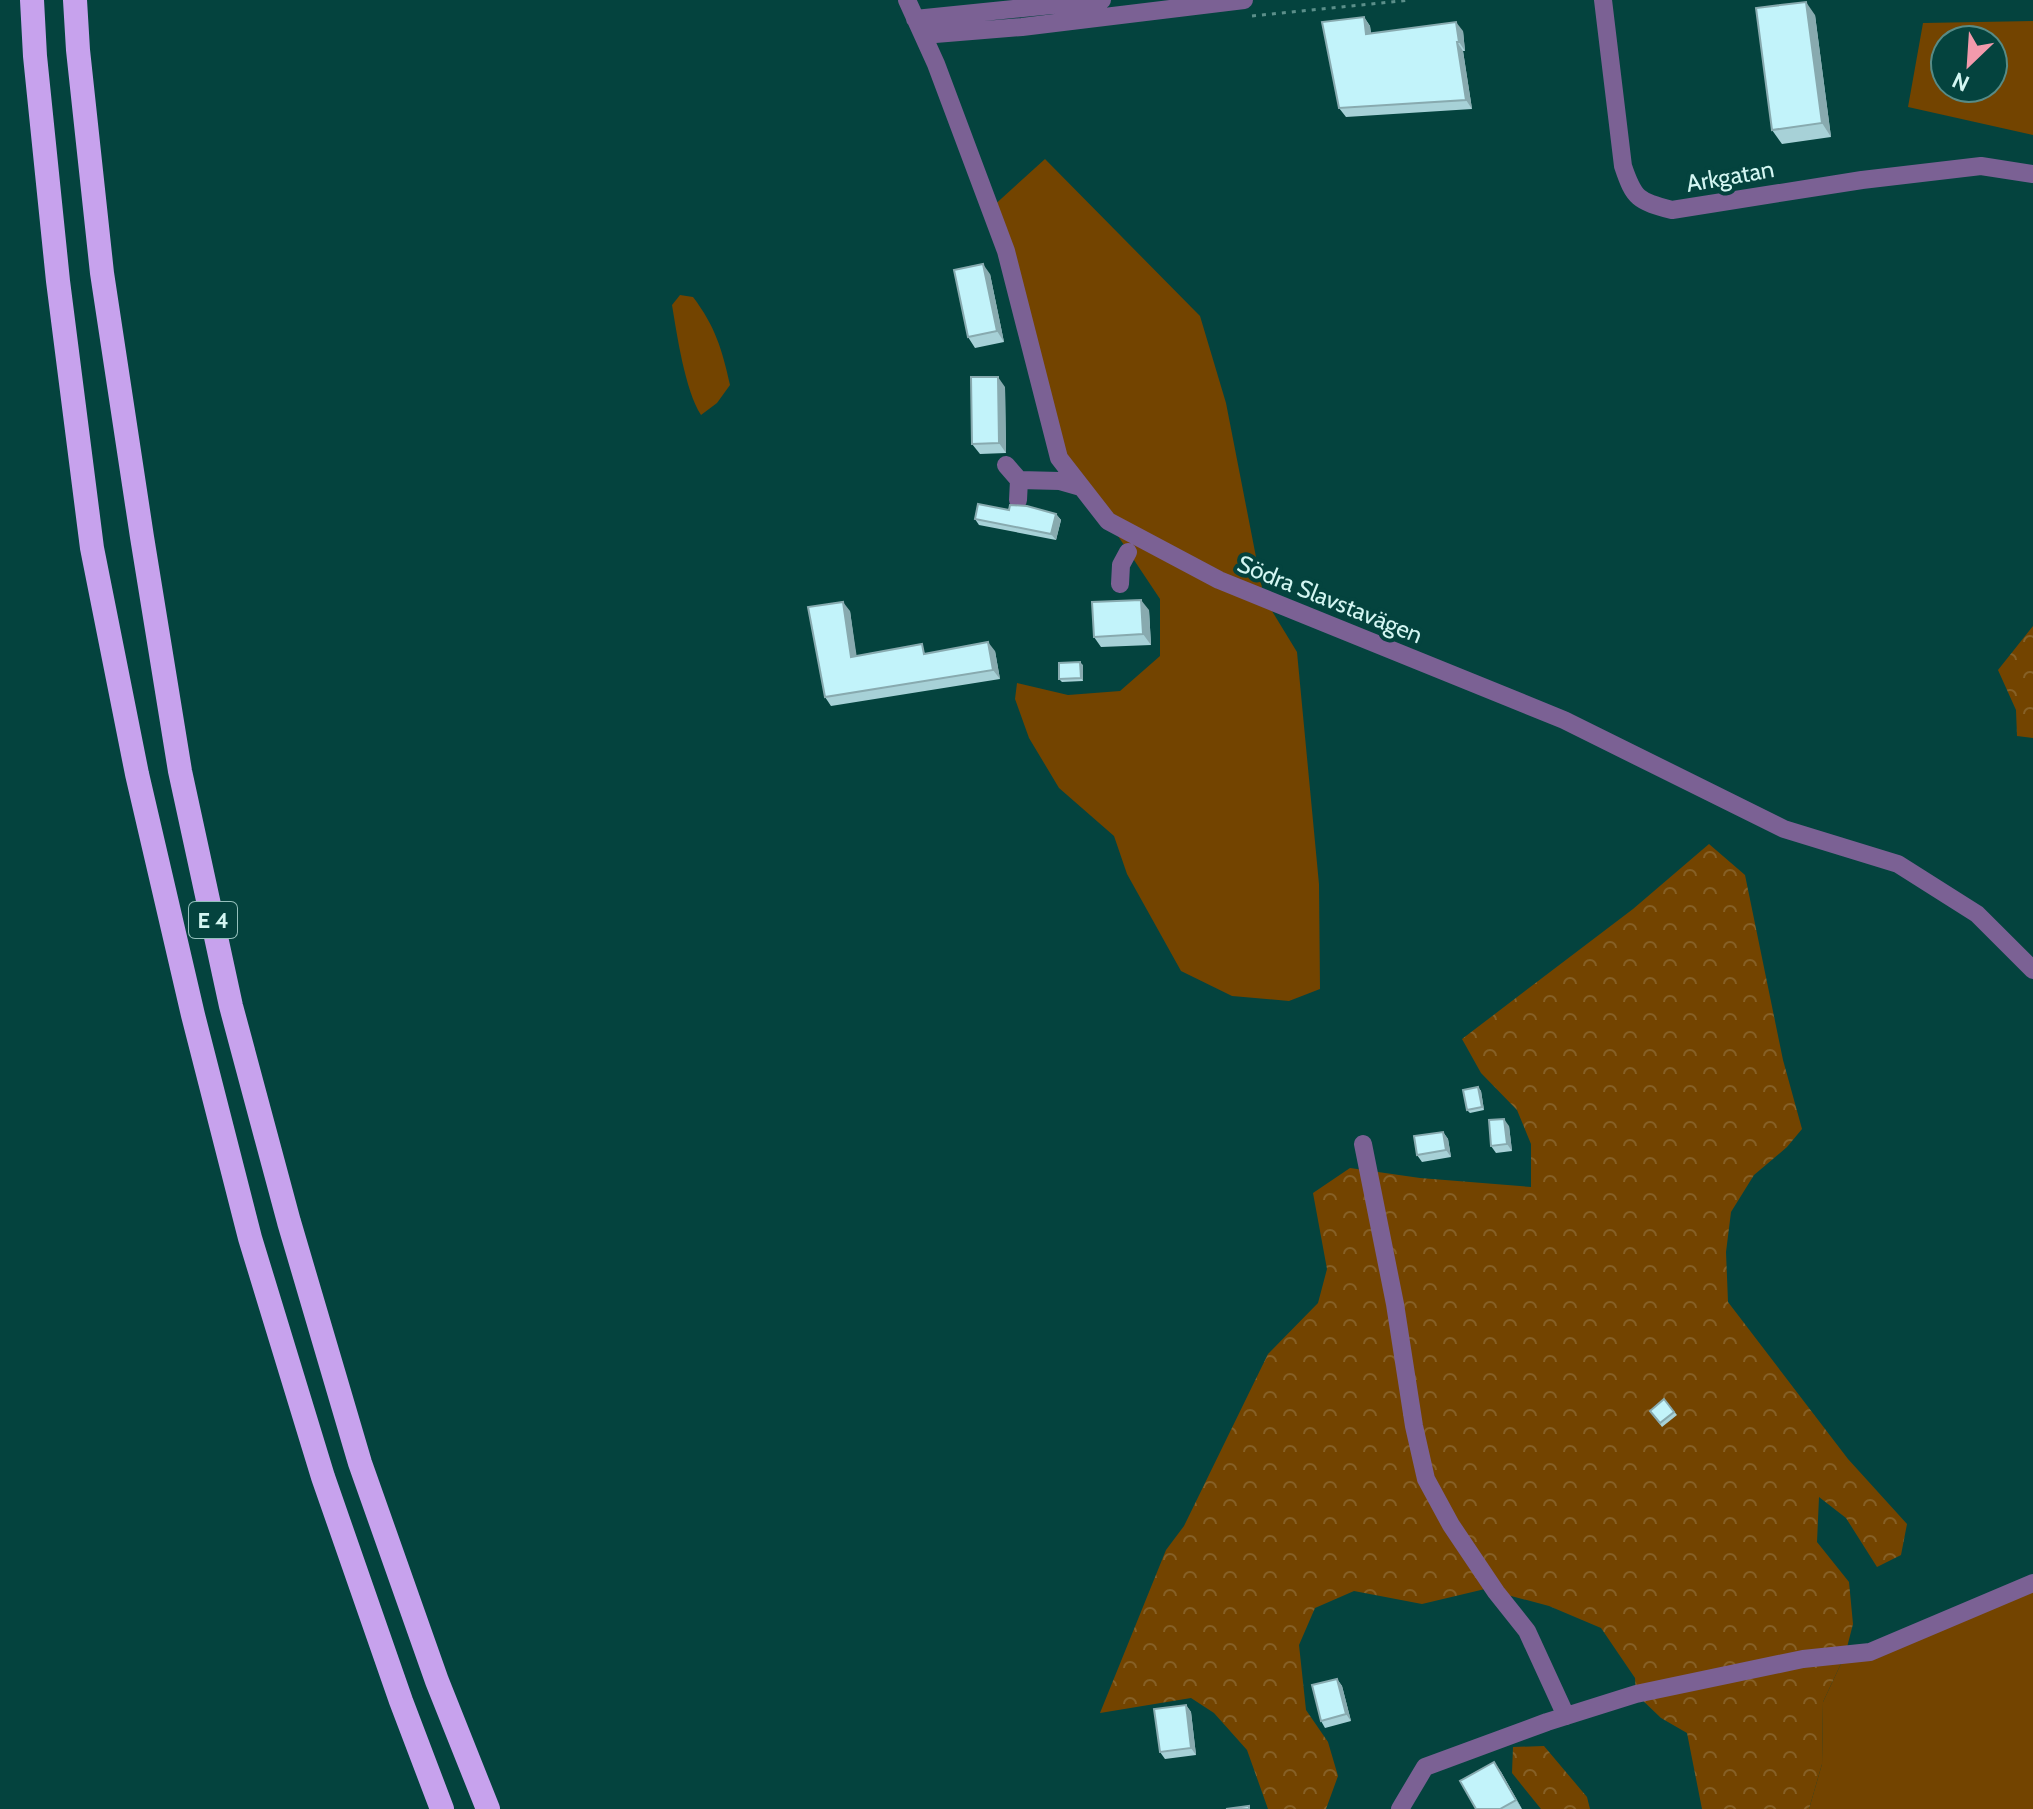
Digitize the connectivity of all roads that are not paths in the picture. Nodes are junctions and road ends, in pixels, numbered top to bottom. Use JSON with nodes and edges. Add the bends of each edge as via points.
{"nodes":[{"id":1,"x":32,"y":0,"type":"edge"},
{"id":2,"x":75,"y":0,"type":"edge"},
{"id":3,"x":907,"y":0,"type":"edge"},
{"id":4,"x":1102,"y":0,"type":"edge"},
{"id":5,"x":1244,"y":0,"type":"edge"},
{"id":6,"x":1603,"y":0,"type":"edge"},
{"id":7,"x":1161,"y":5,"type":"edge"},
{"id":8,"x":919,"y":27,"type":"junction"},
{"id":9,"x":2033,"y":174,"type":"edge"},
{"id":10,"x":1006,"y":465,"type":"dead end"},
{"id":11,"x":1019,"y":480,"type":"junction"},
{"id":12,"x":1081,"y":487,"type":"junction"},
{"id":13,"x":1018,"y":500,"type":"dead end"},
{"id":14,"x":1128,"y":552,"type":"dead end"},
{"id":15,"x":1120,"y":584,"type":"dead end"},
{"id":16,"x":2033,"y":970,"type":"edge"},
{"id":17,"x":1363,"y":1144,"type":"dead end"},
{"id":18,"x":2033,"y":1583,"type":"edge"},
{"id":19,"x":1566,"y":1716,"type":"junction"},
{"id":20,"x":442,"y":1809,"type":"edge"},
{"id":21,"x":488,"y":1809,"type":"edge"},
{"id":22,"x":1400,"y":1809,"type":"edge"}],
"edges":[{"from":1,"to":20,"type":"highway","number":"E 4","via":[[58,281],[92,548],[137,774],[255,1253],[323,1477]]},
{"from":2,"to":21,"type":"highway","number":"E 4","via":[[102,273],[142,537],[180,771],[231,1006],[360,1463]]},
{"from":3,"to":8,"type":"street","name":"Södra Slavstavägen"},
{"from":4,"to":8,"type":"street"},
{"from":5,"to":7,"type":"street"},
{"from":6,"to":9,"type":"street","name":"Arkgatan","via":[[1623,166],[1632,191],[1650,204],[1672,210],[1981,166]]},
{"from":7,"to":8,"type":"street","via":[[1022,27]]},
{"from":8,"to":12,"type":"street","name":"Södra Slavstavägen","via":[[1006,251],[1059,458]]},
{"from":10,"to":11,"type":"street"},
{"from":11,"to":12,"type":"street"},
{"from":11,"to":13,"type":"street"},
{"from":12,"to":16,"type":"street","name":"Södra Slavstavägen","via":[[1108,521],[1217,579],[1564,720],[1784,829],[1898,864],[1977,914]]},
{"from":14,"to":15,"type":"street"},
{"from":17,"to":19,"type":"street","via":[[1426,1479],[1451,1525],[1527,1631]]},
{"from":18,"to":19,"type":"street","via":[[1870,1652],[1803,1659],[1636,1694]]},
{"from":19,"to":22,"type":"street","via":[[1425,1767]]}]}
